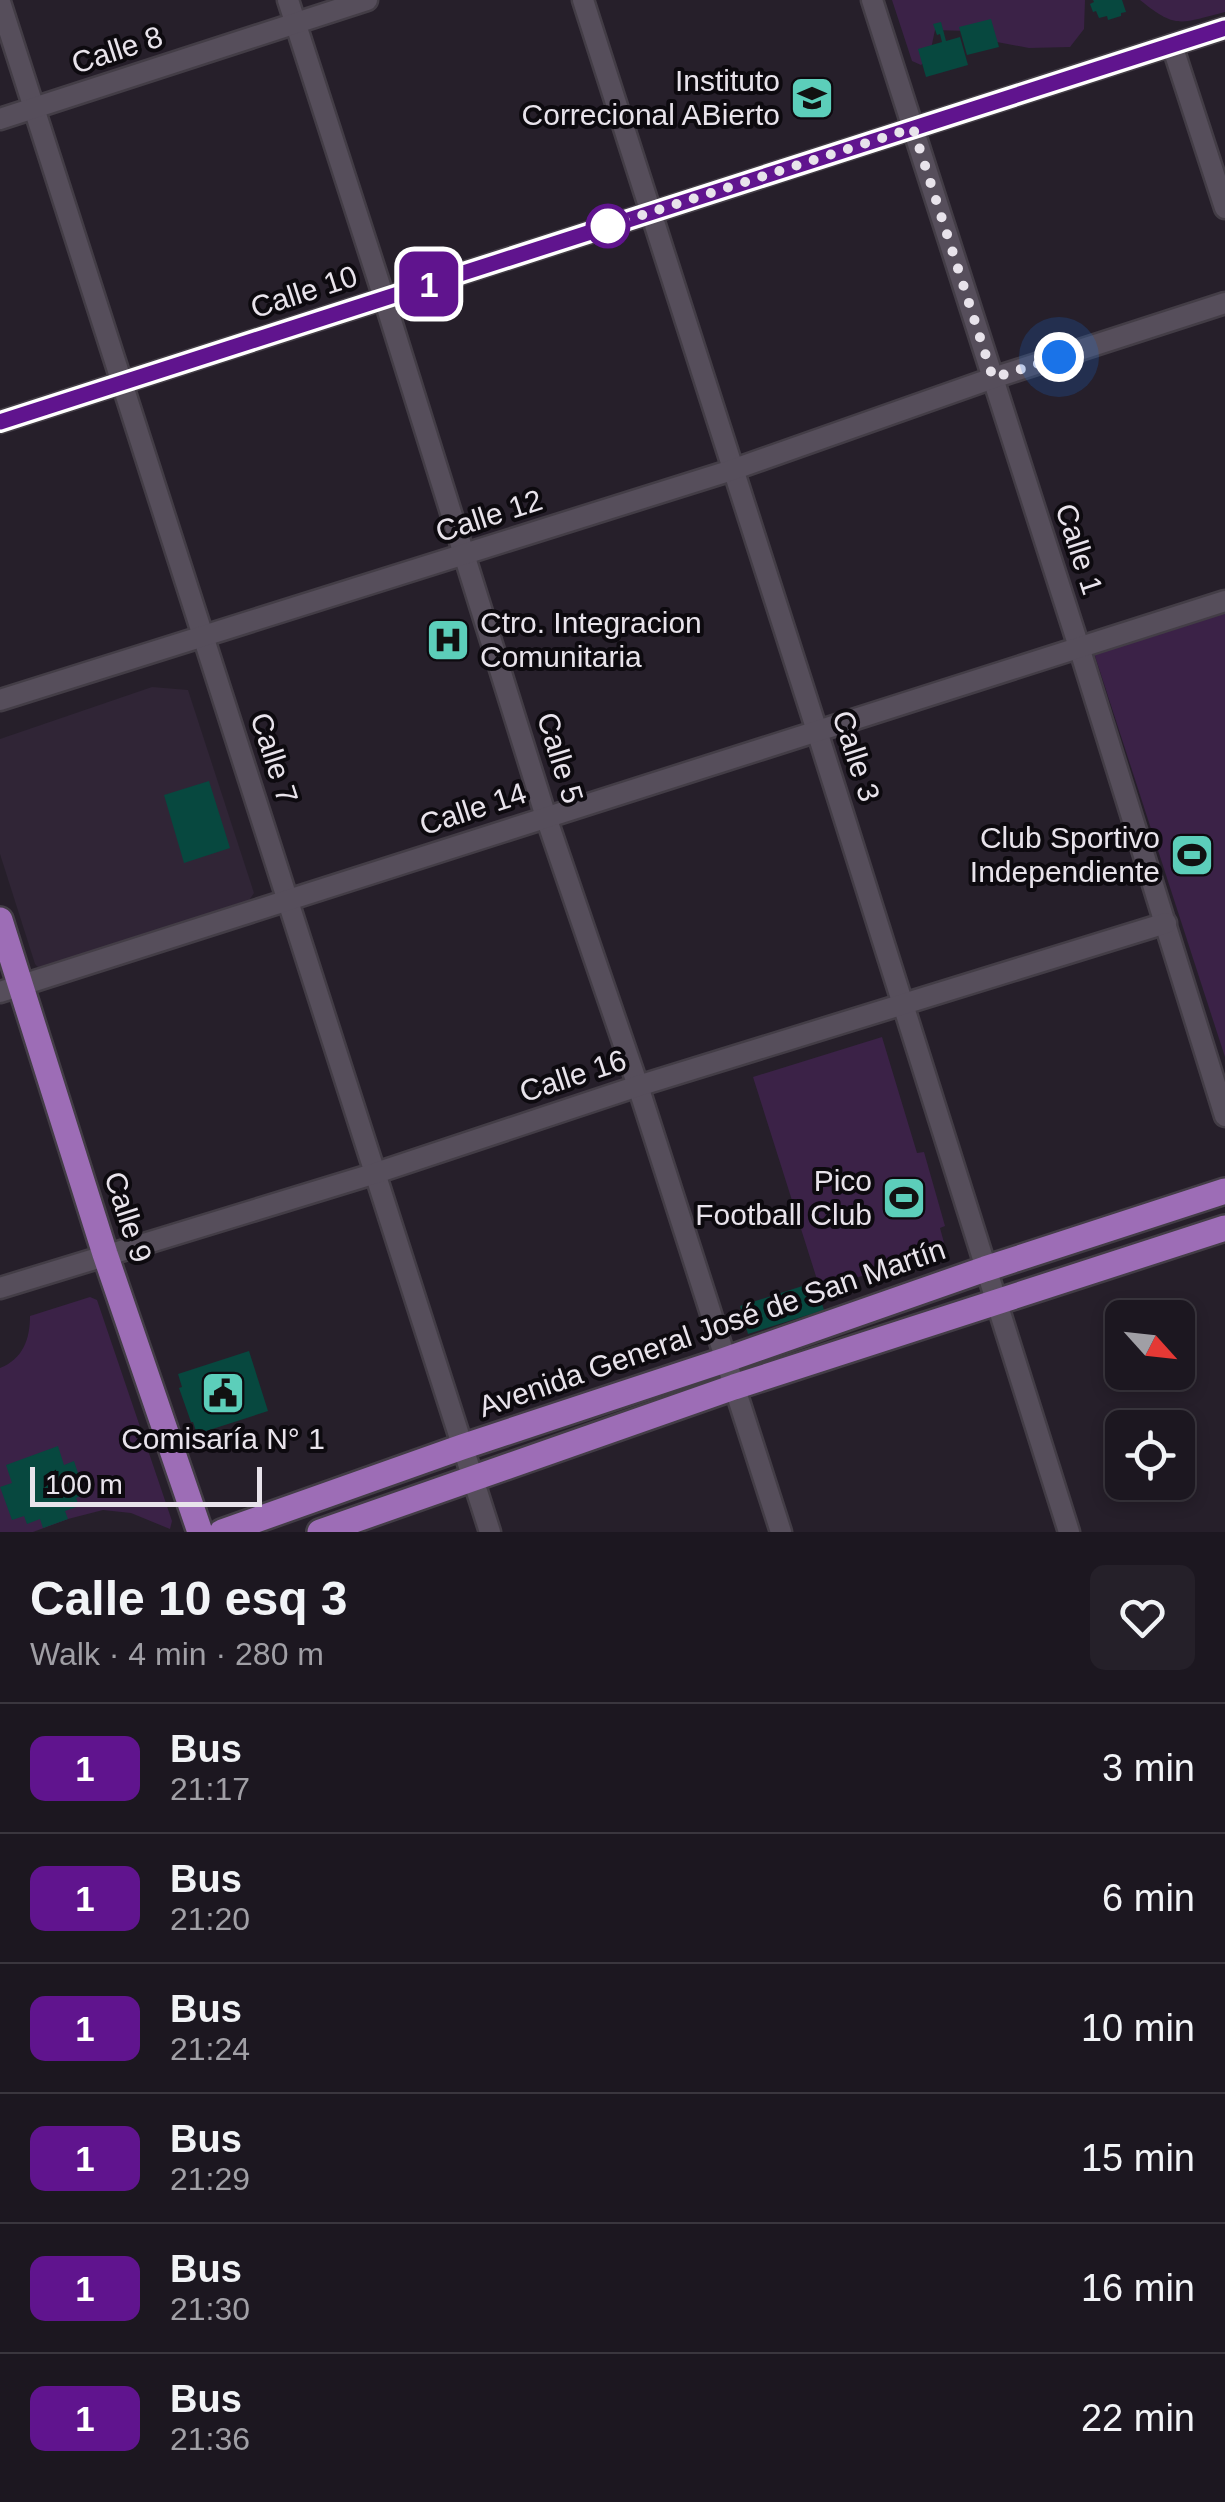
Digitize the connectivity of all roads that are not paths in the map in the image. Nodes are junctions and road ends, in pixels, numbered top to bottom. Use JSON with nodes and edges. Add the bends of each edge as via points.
{"nodes":[{"id":1,"x":288,"y":0,"type":"edge"},
{"id":2,"x":367,"y":0,"type":"edge"},
{"id":3,"x":583,"y":0,"type":"edge"},
{"id":4,"x":872,"y":0,"type":"edge"},
{"id":5,"x":0,"y":2,"type":"edge"},
{"id":6,"x":295,"y":22,"type":"junction"},
{"id":7,"x":1225,"y":28,"type":"edge"},
{"id":8,"x":1172,"y":45,"type":"junction"},
{"id":9,"x":34,"y":109,"type":"junction"},
{"id":10,"x":0,"y":120,"type":"edge"},
{"id":11,"x":913,"y":128,"type":"junction"},
{"id":12,"x":1225,"y":208,"type":"edge"},
{"id":13,"x":651,"y":212,"type":"junction"},
{"id":14,"x":384,"y":298,"type":"junction"},
{"id":15,"x":1225,"y":303,"type":"edge"},
{"id":16,"x":993,"y":378,"type":"junction"},
{"id":17,"x":122,"y":383,"type":"junction"},
{"id":18,"x":0,"y":422,"type":"edge"},
{"id":19,"x":732,"y":470,"type":"junction"},
{"id":20,"x":465,"y":555,"type":"junction"},
{"id":21,"x":1225,"y":601,"type":"edge"},
{"id":22,"x":204,"y":638,"type":"junction"},
{"id":23,"x":1079,"y":647,"type":"junction"},
{"id":24,"x":0,"y":700,"type":"edge"},
{"id":25,"x":817,"y":731,"type":"junction"},
{"id":26,"x":546,"y":817,"type":"junction"},
{"id":27,"x":288,"y":900,"type":"junction"},
{"id":28,"x":0,"y":920,"type":"edge"},
{"id":29,"x":1166,"y":923,"type":"junction"},
{"id":30,"x":10,"y":988,"type":"edge"},
{"id":31,"x":902,"y":1004,"type":"junction"},
{"id":32,"x":638,"y":1086,"type":"junction"},
{"id":33,"x":1225,"y":1116,"type":"edge"},
{"id":34,"x":376,"y":1173,"type":"junction"},
{"id":35,"x":1225,"y":1191,"type":"edge"},
{"id":36,"x":1225,"y":1228,"type":"edge"},
{"id":37,"x":105,"y":1254,"type":"junction"},
{"id":38,"x":985,"y":1269,"type":"junction"},
{"id":39,"x":0,"y":1288,"type":"edge"},
{"id":40,"x":996,"y":1302,"type":"junction"},
{"id":41,"x":725,"y":1360,"type":"junction"},
{"id":42,"x":734,"y":1387,"type":"junction"},
{"id":43,"x":462,"y":1447,"type":"junction"},
{"id":44,"x":473,"y":1479,"type":"junction"},
{"id":45,"x":200,"y":1532,"type":"edge"},
{"id":46,"x":222,"y":1532,"type":"edge"},
{"id":47,"x":320,"y":1532,"type":"edge"},
{"id":48,"x":490,"y":1532,"type":"edge"},
{"id":49,"x":781,"y":1532,"type":"edge"},
{"id":50,"x":1069,"y":1532,"type":"edge"}],
"edges":[{"from":1,"to":6,"type":"street","name":"Calle 5"},
{"from":2,"to":6,"type":"street","name":"Calle 8"},
{"from":3,"to":13,"type":"street","name":"Calle 3"},
{"from":4,"to":11,"type":"street","name":"Calle 1"},
{"from":5,"to":9,"type":"street","name":"Calle 7"},
{"from":6,"to":9,"type":"street","name":"Calle 8"},
{"from":6,"to":14,"type":"street","name":"Calle 5"},
{"from":7,"to":8,"type":"street","name":"Calle 10"},
{"from":8,"to":11,"type":"street","name":"Calle 10"},
{"from":8,"to":12,"type":"street"},
{"from":9,"to":10,"type":"street","name":"Calle 8"},
{"from":9,"to":17,"type":"street","name":"Calle 7"},
{"from":11,"to":13,"type":"street","name":"Calle 10"},
{"from":11,"to":16,"type":"street","name":"Calle 1"},
{"from":13,"to":14,"type":"street","name":"Calle 10"},
{"from":13,"to":19,"type":"street","name":"Calle 3"},
{"from":14,"to":17,"type":"street","name":"Calle 10"},
{"from":14,"to":20,"type":"street","name":"Calle 5"},
{"from":15,"to":16,"type":"street","name":"Calle 12"},
{"from":16,"to":19,"type":"street","name":"Calle 12"},
{"from":16,"to":23,"type":"street","name":"Calle 1"},
{"from":17,"to":18,"type":"street","name":"Calle 10"},
{"from":17,"to":22,"type":"street","name":"Calle 7"},
{"from":19,"to":20,"type":"street","name":"Calle 12"},
{"from":19,"to":25,"type":"street","name":"Calle 3"},
{"from":20,"to":22,"type":"street","name":"Calle 12"},
{"from":20,"to":26,"type":"street","name":"Calle 5"},
{"from":21,"to":23,"type":"street","name":"Calle 14"},
{"from":22,"to":24,"type":"street","name":"Calle 12"},
{"from":22,"to":27,"type":"street","name":"Calle 7"},
{"from":23,"to":25,"type":"street","name":"Calle 14"},
{"from":23,"to":29,"type":"street","name":"Calle 1"},
{"from":25,"to":26,"type":"street","name":"Calle 14"},
{"from":25,"to":31,"type":"street","name":"Calle 3"},
{"from":26,"to":27,"type":"street","name":"Calle 14"},
{"from":26,"to":32,"type":"street","name":"Calle 5"},
{"from":27,"to":30,"type":"street","name":"Calle 14"},
{"from":27,"to":34,"type":"street","name":"Calle 7"},
{"from":28,"to":30,"type":"main road","name":"Calle 9"},
{"from":29,"to":31,"type":"street","name":"Calle 16"},
{"from":29,"to":33,"type":"street","name":"Calle 1"},
{"from":30,"to":37,"type":"main road","name":"Calle 9"},
{"from":31,"to":32,"type":"street","name":"Calle 16"},
{"from":31,"to":38,"type":"street","name":"Calle 3"},
{"from":32,"to":34,"type":"street","name":"Calle 16"},
{"from":32,"to":41,"type":"street","name":"Calle 5"},
{"from":34,"to":37,"type":"street","name":"Calle 16"},
{"from":34,"to":43,"type":"street","name":"Calle 7"},
{"from":35,"to":38,"type":"main road","name":"Avenida General José de San Martín"},
{"from":36,"to":40,"type":"main road","name":"Avenida General José de San Martín"},
{"from":37,"to":39,"type":"street","name":"Calle 16"},
{"from":37,"to":45,"type":"main road","name":"Calle 9"},
{"from":38,"to":40,"type":"street","name":"Calle 3"},
{"from":38,"to":41,"type":"main road","name":"Avenida General José de San Martín"},
{"from":40,"to":42,"type":"main road","name":"Avenida General José de San Martín"},
{"from":40,"to":50,"type":"street","name":"Calle 3"},
{"from":41,"to":42,"type":"street","name":"Calle 5"},
{"from":41,"to":43,"type":"main road","name":"Avenida General José de San Martín"},
{"from":42,"to":44,"type":"main road","name":"Avenida General José de San Martín"},
{"from":42,"to":49,"type":"street","name":"Calle 5"},
{"from":43,"to":44,"type":"street","name":"Calle 7"},
{"from":43,"to":46,"type":"main road","name":"Avenida General José de San Martín"},
{"from":44,"to":47,"type":"main road","name":"Avenida General José de San Martín"},
{"from":44,"to":48,"type":"street","name":"Calle 7"}]}
